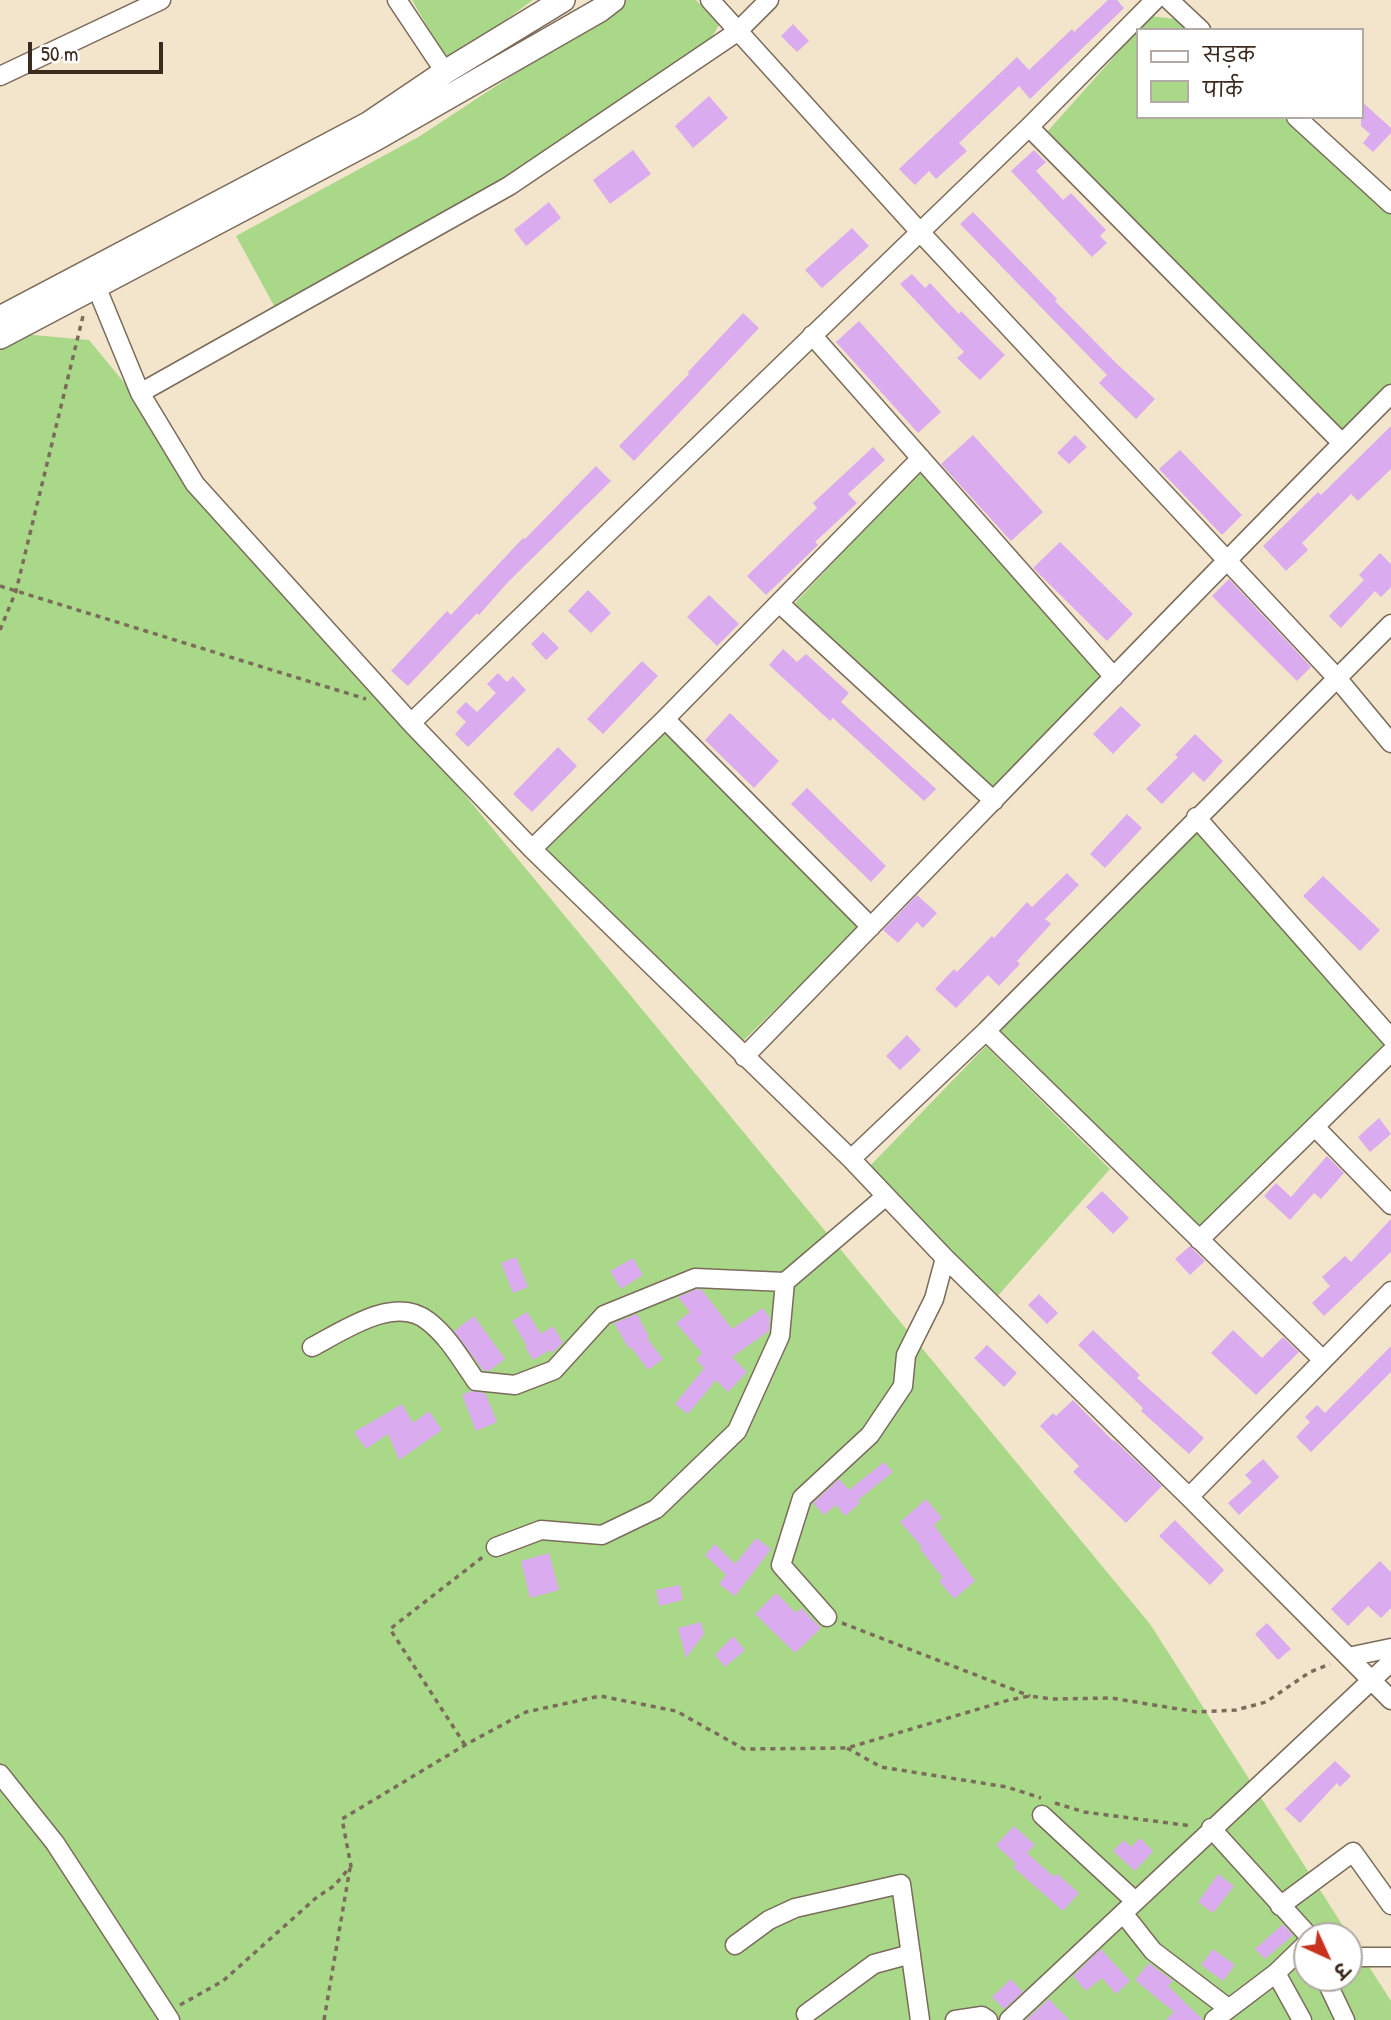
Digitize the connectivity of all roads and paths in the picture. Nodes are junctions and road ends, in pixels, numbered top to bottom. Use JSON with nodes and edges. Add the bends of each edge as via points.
{"nodes":[{"id":1,"x":161,"y":0,"type":"edge"},
{"id":2,"x":397,"y":0,"type":"edge"},
{"id":3,"x":563,"y":0,"type":"edge"},
{"id":4,"x":613,"y":0,"type":"edge"},
{"id":5,"x":710,"y":0,"type":"edge"},
{"id":6,"x":769,"y":0,"type":"edge"},
{"id":7,"x":1154,"y":0,"type":"edge"},
{"id":8,"x":1169,"y":0,"type":"edge"},
{"id":9,"x":1199,"y":28,"type":"edge"},
{"id":10,"x":737,"y":32,"type":"junction"},
{"id":11,"x":454,"y":66,"type":"junction"},
{"id":12,"x":0,"y":76,"type":"edge"},
{"id":13,"x":477,"y":82,"type":"junction"},
{"id":14,"x":1298,"y":119,"type":"edge"},
{"id":15,"x":1029,"y":127,"type":"junction"},
{"id":16,"x":1391,"y":204,"type":"edge"},
{"id":17,"x":920,"y":232,"type":"junction"},
{"id":18,"x":93,"y":288,"type":"junction"},
{"id":19,"x":0,"y":331,"type":"edge"},
{"id":20,"x":812,"y":335,"type":"junction"},
{"id":21,"x":140,"y":393,"type":"junction"},
{"id":22,"x":1391,"y":394,"type":"edge"},
{"id":23,"x":1342,"y":443,"type":"junction"},
{"id":24,"x":921,"y":458,"type":"junction"},
{"id":25,"x":1226,"y":559,"type":"junction"},
{"id":26,"x":0,"y":586,"type":"edge"},
{"id":27,"x":16,"y":590,"type":"junction"},
{"id":28,"x":779,"y":603,"type":"junction"},
{"id":29,"x":1391,"y":624,"type":"edge"},
{"id":30,"x":0,"y":630,"type":"edge"},
{"id":31,"x":1114,"y":677,"type":"junction"},
{"id":32,"x":1337,"y":678,"type":"junction"},
{"id":33,"x":406,"y":717,"type":"junction"},
{"id":34,"x":665,"y":719,"type":"junction"},
{"id":35,"x":1391,"y":743,"type":"edge"},
{"id":36,"x":994,"y":802,"type":"junction"},
{"id":37,"x":1196,"y":817,"type":"junction"},
{"id":38,"x":532,"y":849,"type":"junction"},
{"id":39,"x":872,"y":927,"type":"junction"},
{"id":40,"x":986,"y":1031,"type":"junction"},
{"id":41,"x":1391,"y":1038,"type":"edge"},
{"id":42,"x":1391,"y":1052,"type":"edge"},
{"id":43,"x":744,"y":1057,"type":"junction"},
{"id":44,"x":1315,"y":1127,"type":"junction"},
{"id":45,"x":851,"y":1159,"type":"junction"},
{"id":46,"x":886,"y":1196,"type":"junction"},
{"id":47,"x":1391,"y":1205,"type":"edge"},
{"id":48,"x":1199,"y":1240,"type":"junction"},
{"id":49,"x":945,"y":1258,"type":"junction"},
{"id":50,"x":785,"y":1282,"type":"junction"},
{"id":51,"x":1391,"y":1291,"type":"edge"},
{"id":52,"x":312,"y":1347,"type":"dead end"},
{"id":53,"x":1323,"y":1360,"type":"junction"},
{"id":54,"x":1189,"y":1497,"type":"junction"},
{"id":55,"x":496,"y":1546,"type":"joint"},
{"id":56,"x":827,"y":1617,"type":"joint"},
{"id":57,"x":1391,"y":1648,"type":"edge"},
{"id":58,"x":1348,"y":1657,"type":"junction"},
{"id":59,"x":1391,"y":1662,"type":"edge"},
{"id":60,"x":1371,"y":1680,"type":"junction"},
{"id":61,"x":1030,"y":1696,"type":"junction"},
{"id":62,"x":1391,"y":1700,"type":"edge"},
{"id":63,"x":466,"y":1745,"type":"junction"},
{"id":64,"x":846,"y":1748,"type":"junction"},
{"id":65,"x":0,"y":1773,"type":"edge"},
{"id":66,"x":1042,"y":1815,"type":"dead end"},
{"id":67,"x":1212,"y":1828,"type":"junction"},
{"id":68,"x":351,"y":1866,"type":"junction"},
{"id":69,"x":1391,"y":1905,"type":"edge"},
{"id":70,"x":1280,"y":1906,"type":"junction"},
{"id":71,"x":1129,"y":1907,"type":"junction"},
{"id":72,"x":1295,"y":1922,"type":"edge"},
{"id":73,"x":735,"y":1945,"type":"dead end"},
{"id":74,"x":911,"y":1954,"type":"junction"},
{"id":75,"x":1293,"y":1956,"type":"edge"},
{"id":76,"x":1363,"y":1957,"type":"edge"},
{"id":77,"x":1391,"y":1957,"type":"edge"},
{"id":78,"x":1276,"y":1973,"type":"junction"},
{"id":79,"x":1332,"y":1992,"type":"edge"},
{"id":80,"x":1228,"y":2008,"type":"junction"},
{"id":81,"x":806,"y":2014,"type":"dead end"},
{"id":82,"x":168,"y":2017,"type":"edge"},
{"id":83,"x":324,"y":2020,"type":"edge"},
{"id":84,"x":920,"y":2020,"type":"edge"},
{"id":85,"x":955,"y":2020,"type":"edge"},
{"id":86,"x":988,"y":2020,"type":"edge"},
{"id":87,"x":1009,"y":2020,"type":"edge"},
{"id":88,"x":1214,"y":2020,"type":"edge"},
{"id":89,"x":1302,"y":2020,"type":"edge"},
{"id":90,"x":1345,"y":2020,"type":"edge"}],
"edges":[{"from":1,"to":12,"type":"street"},
{"from":2,"to":11,"type":"street"},
{"from":3,"to":11,"type":"street"},
{"from":4,"to":13,"type":"street"},
{"from":5,"to":10,"type":"street"},
{"from":6,"to":10,"type":"street"},
{"from":7,"to":15,"type":"street"},
{"from":8,"to":9,"type":"street"},
{"from":10,"to":17,"type":"street"},
{"from":10,"to":21,"type":"street","via":[[509,186]]},
{"from":11,"to":13,"type":"street"},
{"from":11,"to":19,"type":"street","via":[[368,124]]},
{"from":13,"to":18,"type":"street"},
{"from":14,"to":16,"type":"street"},
{"from":15,"to":17,"type":"street"},
{"from":15,"to":23,"type":"street"},
{"from":17,"to":20,"type":"street"},
{"from":17,"to":25,"type":"street"},
{"from":18,"to":19,"type":"street"},
{"from":18,"to":21,"type":"street"},
{"from":18,"to":27,"type":"path"},
{"from":20,"to":24,"type":"street"},
{"from":20,"to":33,"type":"street"},
{"from":21,"to":33,"type":"street","via":[[195,484]]},
{"from":22,"to":23,"type":"street"},
{"from":23,"to":25,"type":"street"},
{"from":24,"to":28,"type":"street"},
{"from":24,"to":31,"type":"street"},
{"from":25,"to":31,"type":"street"},
{"from":25,"to":32,"type":"street"},
{"from":26,"to":27,"type":"path"},
{"from":27,"to":30,"type":"path"},
{"from":27,"to":33,"type":"path"},
{"from":28,"to":34,"type":"street"},
{"from":28,"to":36,"type":"street"},
{"from":29,"to":32,"type":"street"},
{"from":31,"to":36,"type":"street"},
{"from":32,"to":35,"type":"street"},
{"from":32,"to":37,"type":"street"},
{"from":33,"to":38,"type":"street"},
{"from":34,"to":38,"type":"street"},
{"from":34,"to":39,"type":"street"},
{"from":36,"to":39,"type":"street"},
{"from":37,"to":40,"type":"street"},
{"from":37,"to":41,"type":"street"},
{"from":38,"to":43,"type":"street"},
{"from":39,"to":43,"type":"street"},
{"from":40,"to":45,"type":"street"},
{"from":40,"to":48,"type":"street"},
{"from":42,"to":44,"type":"street"},
{"from":43,"to":45,"type":"street"},
{"from":44,"to":47,"type":"street"},
{"from":44,"to":48,"type":"street"},
{"from":45,"to":46,"type":"street"},
{"from":46,"to":49,"type":"street"},
{"from":46,"to":50,"type":"street"},
{"from":48,"to":53,"type":"street"},
{"from":49,"to":54,"type":"street"},
{"from":49,"to":56,"type":"street","via":[[934,1299],[906,1355],[903,1386],[870,1435],[802,1498],[781,1565]]},
{"from":50,"to":52,"type":"street","via":[[695,1278],[604,1315],[554,1370],[515,1385],[476,1381],[427,1320],[412,1314],[388,1312],[367,1318]]},
{"from":50,"to":55,"type":"street","via":[[779,1336],[737,1431],[656,1509],[603,1535],[541,1531]]},
{"from":51,"to":53,"type":"street"},
{"from":53,"to":54,"type":"street"},
{"from":54,"to":58,"type":"street"},
{"from":55,"to":63,"type":"path","via":[[390,1629]]},
{"from":56,"to":61,"type":"path"},
{"from":57,"to":58,"type":"street"},
{"from":58,"to":60,"type":"street"},
{"from":58,"to":61,"type":"path","via":[[1310,1672],[1266,1702],[1236,1710],[1197,1712],[1111,1698]]},
{"from":59,"to":60,"type":"street"},
{"from":60,"to":62,"type":"street"},
{"from":60,"to":67,"type":"street"},
{"from":61,"to":64,"type":"path"},
{"from":63,"to":64,"type":"path","via":[[526,1712],[600,1696],[676,1711],[744,1749]]},
{"from":63,"to":68,"type":"path","via":[[342,1819]]},
{"from":64,"to":67,"type":"path","via":[[881,1767],[1007,1787],[1084,1812]]},
{"from":65,"to":82,"type":"street","via":[[55,1843]]},
{"from":66,"to":71,"type":"street"},
{"from":67,"to":70,"type":"street"},
{"from":67,"to":71,"type":"street"},
{"from":68,"to":82,"type":"path","via":[[334,1886],[223,1981]]},
{"from":68,"to":83,"type":"path"},
{"from":69,"to":70,"type":"street","via":[[1353,1852]]},
{"from":70,"to":72,"type":"street"},
{"from":71,"to":80,"type":"street","via":[[1153,1951]]},
{"from":71,"to":87,"type":"street"},
{"from":73,"to":74,"type":"street","via":[[795,1908],[901,1884]]},
{"from":74,"to":81,"type":"street","via":[[882,1960],[864,1970]]},
{"from":74,"to":84,"type":"street"},
{"from":75,"to":78,"type":"street"},
{"from":76,"to":77,"type":"street"},
{"from":78,"to":80,"type":"street"},
{"from":78,"to":89,"type":"street"},
{"from":79,"to":90,"type":"street"},
{"from":80,"to":88,"type":"street"},
{"from":85,"to":86,"type":"street","via":[[982,2016]]}]}
